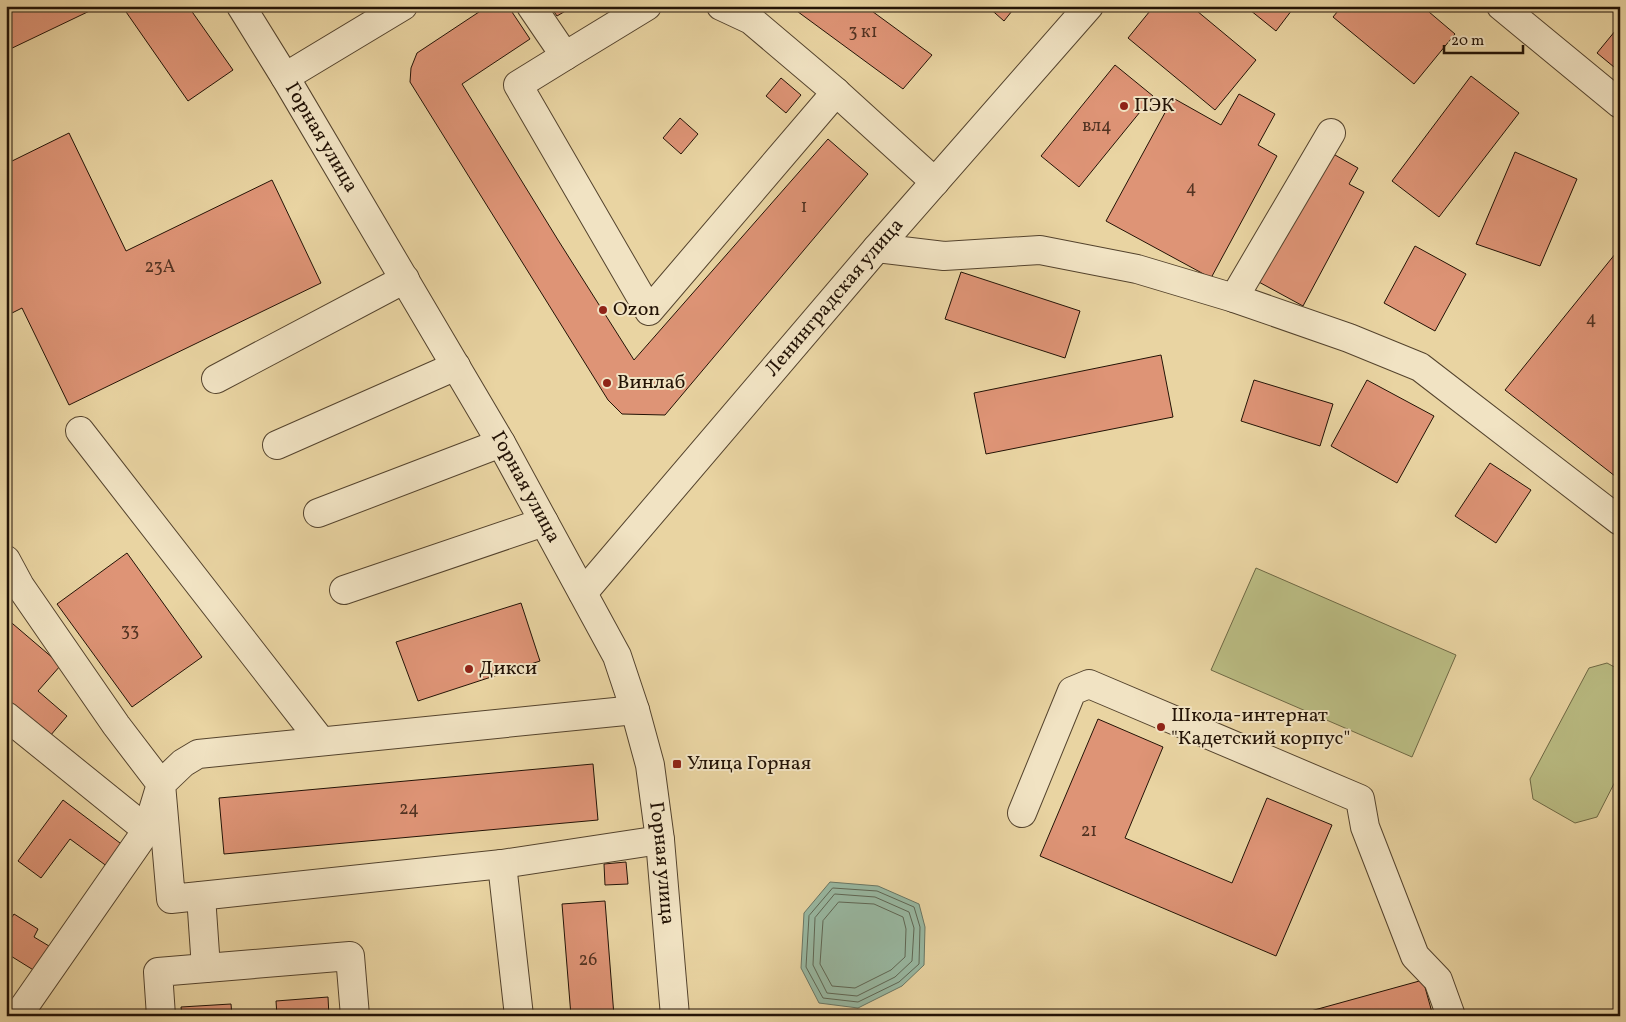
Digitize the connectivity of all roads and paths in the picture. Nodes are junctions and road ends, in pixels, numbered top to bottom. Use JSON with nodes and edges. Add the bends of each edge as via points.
{"nodes":[{"id":1,"x":241,"y":6,"type":"edge"},
{"id":2,"x":403,"y":6,"type":"edge"},
{"id":3,"x":531,"y":6,"type":"edge"},
{"id":4,"x":647,"y":6,"type":"edge"},
{"id":5,"x":722,"y":6,"type":"edge"},
{"id":6,"x":1089,"y":6,"type":"edge"},
{"id":7,"x":1501,"y":6,"type":"edge"},
{"id":8,"x":565,"y":56,"type":"junction"},
{"id":9,"x":285,"y":77,"type":"junction"},
{"id":10,"x":836,"y":92,"type":"junction"},
{"id":11,"x":1620,"y":104,"type":"edge"},
{"id":12,"x":1331,"y":133,"type":"dead end"},
{"id":13,"x":935,"y":182,"type":"junction"},
{"id":14,"x":878,"y":248,"type":"junction"},
{"id":15,"x":405,"y":279,"type":"junction"},
{"id":16,"x":1234,"y":298,"type":"junction"},
{"id":17,"x":456,"y":366,"type":"junction"},
{"id":18,"x":216,"y":379,"type":"dead end"},
{"id":19,"x":80,"y":431,"type":"dead end"},
{"id":20,"x":501,"y":443,"type":"junction"},
{"id":21,"x":277,"y":445,"type":"dead end"},
{"id":22,"x":318,"y":513,"type":"dead end"},
{"id":23,"x":1620,"y":521,"type":"edge"},
{"id":24,"x":544,"y":522,"type":"junction"},
{"id":25,"x":6,"y":560,"type":"edge"},
{"id":26,"x":344,"y":590,"type":"dead end"},
{"id":27,"x":583,"y":593,"type":"junction"},
{"id":28,"x":635,"y":710,"type":"junction"},
{"id":29,"x":6,"y":716,"type":"edge"},
{"id":30,"x":322,"y":741,"type":"junction"},
{"id":31,"x":161,"y":784,"type":"junction"},
{"id":32,"x":1022,"y":813,"type":"dead end"},
{"id":33,"x":147,"y":830,"type":"junction"},
{"id":34,"x":660,"y":840,"type":"junction"},
{"id":35,"x":502,"y":864,"type":"junction"},
{"id":36,"x":201,"y":896,"type":"junction"},
{"id":37,"x":206,"y":968,"type":"junction"},
{"id":38,"x":21,"y":1010,"type":"dead end"},
{"id":39,"x":161,"y":1016,"type":"edge"},
{"id":40,"x":355,"y":1016,"type":"edge"},
{"id":41,"x":519,"y":1016,"type":"edge"},
{"id":42,"x":675,"y":1016,"type":"edge"},
{"id":43,"x":1452,"y":1016,"type":"edge"}],
"edges":[{"from":1,"to":9,"type":"street","name":"Горная улица"},
{"from":2,"to":9,"type":"street"},
{"from":3,"to":8,"type":"street"},
{"from":4,"to":8,"type":"street"},
{"from":5,"to":10,"type":"street","via":[[751,20]]},
{"from":6,"to":13,"type":"street","name":"Ленинградская улица"},
{"from":7,"to":11,"type":"street"},
{"from":8,"to":10,"type":"street","via":[[518,85],[648,311]]},
{"from":9,"to":15,"type":"street","name":"Горная улица"},
{"from":10,"to":13,"type":"street"},
{"from":12,"to":16,"type":"street"},
{"from":13,"to":14,"type":"street","name":"Ленинградская улица"},
{"from":14,"to":16,"type":"street","via":[[944,256],[1040,250],[1137,269]]},
{"from":14,"to":27,"type":"street","name":"Ленинградская улица"},
{"from":15,"to":17,"type":"street","name":"Горная улица"},
{"from":15,"to":18,"type":"street"},
{"from":16,"to":23,"type":"street","via":[[1420,367]]},
{"from":17,"to":20,"type":"street","name":"Горная улица"},
{"from":17,"to":21,"type":"street"},
{"from":19,"to":30,"type":"street"},
{"from":20,"to":22,"type":"street"},
{"from":20,"to":24,"type":"street","name":"Горная улица"},
{"from":24,"to":26,"type":"street"},
{"from":24,"to":27,"type":"street","name":"Горная улица"},
{"from":25,"to":31,"type":"street","via":[[20,586],[104,709]]},
{"from":27,"to":28,"type":"street","name":"Горная улица","via":[[617,656]]},
{"from":28,"to":30,"type":"street"},
{"from":28,"to":34,"type":"street","name":"Горная улица","via":[[650,765]]},
{"from":29,"to":33,"type":"street"},
{"from":30,"to":31,"type":"street","via":[[204,752],[192,756]]},
{"from":31,"to":33,"type":"street"},
{"from":31,"to":36,"type":"street","via":[[171,899]]},
{"from":32,"to":43,"type":"street","via":[[1072,691],[1089,684],[1360,799],[1364,827],[1416,956],[1438,980]]},
{"from":33,"to":38,"type":"street"},
{"from":34,"to":35,"type":"street"},
{"from":34,"to":42,"type":"street","name":"Горная улица"},
{"from":35,"to":36,"type":"street"},
{"from":35,"to":41,"type":"street"},
{"from":36,"to":37,"type":"street"},
{"from":37,"to":39,"type":"street","via":[[158,972]]},
{"from":37,"to":40,"type":"street","via":[[350,956]]}]}
